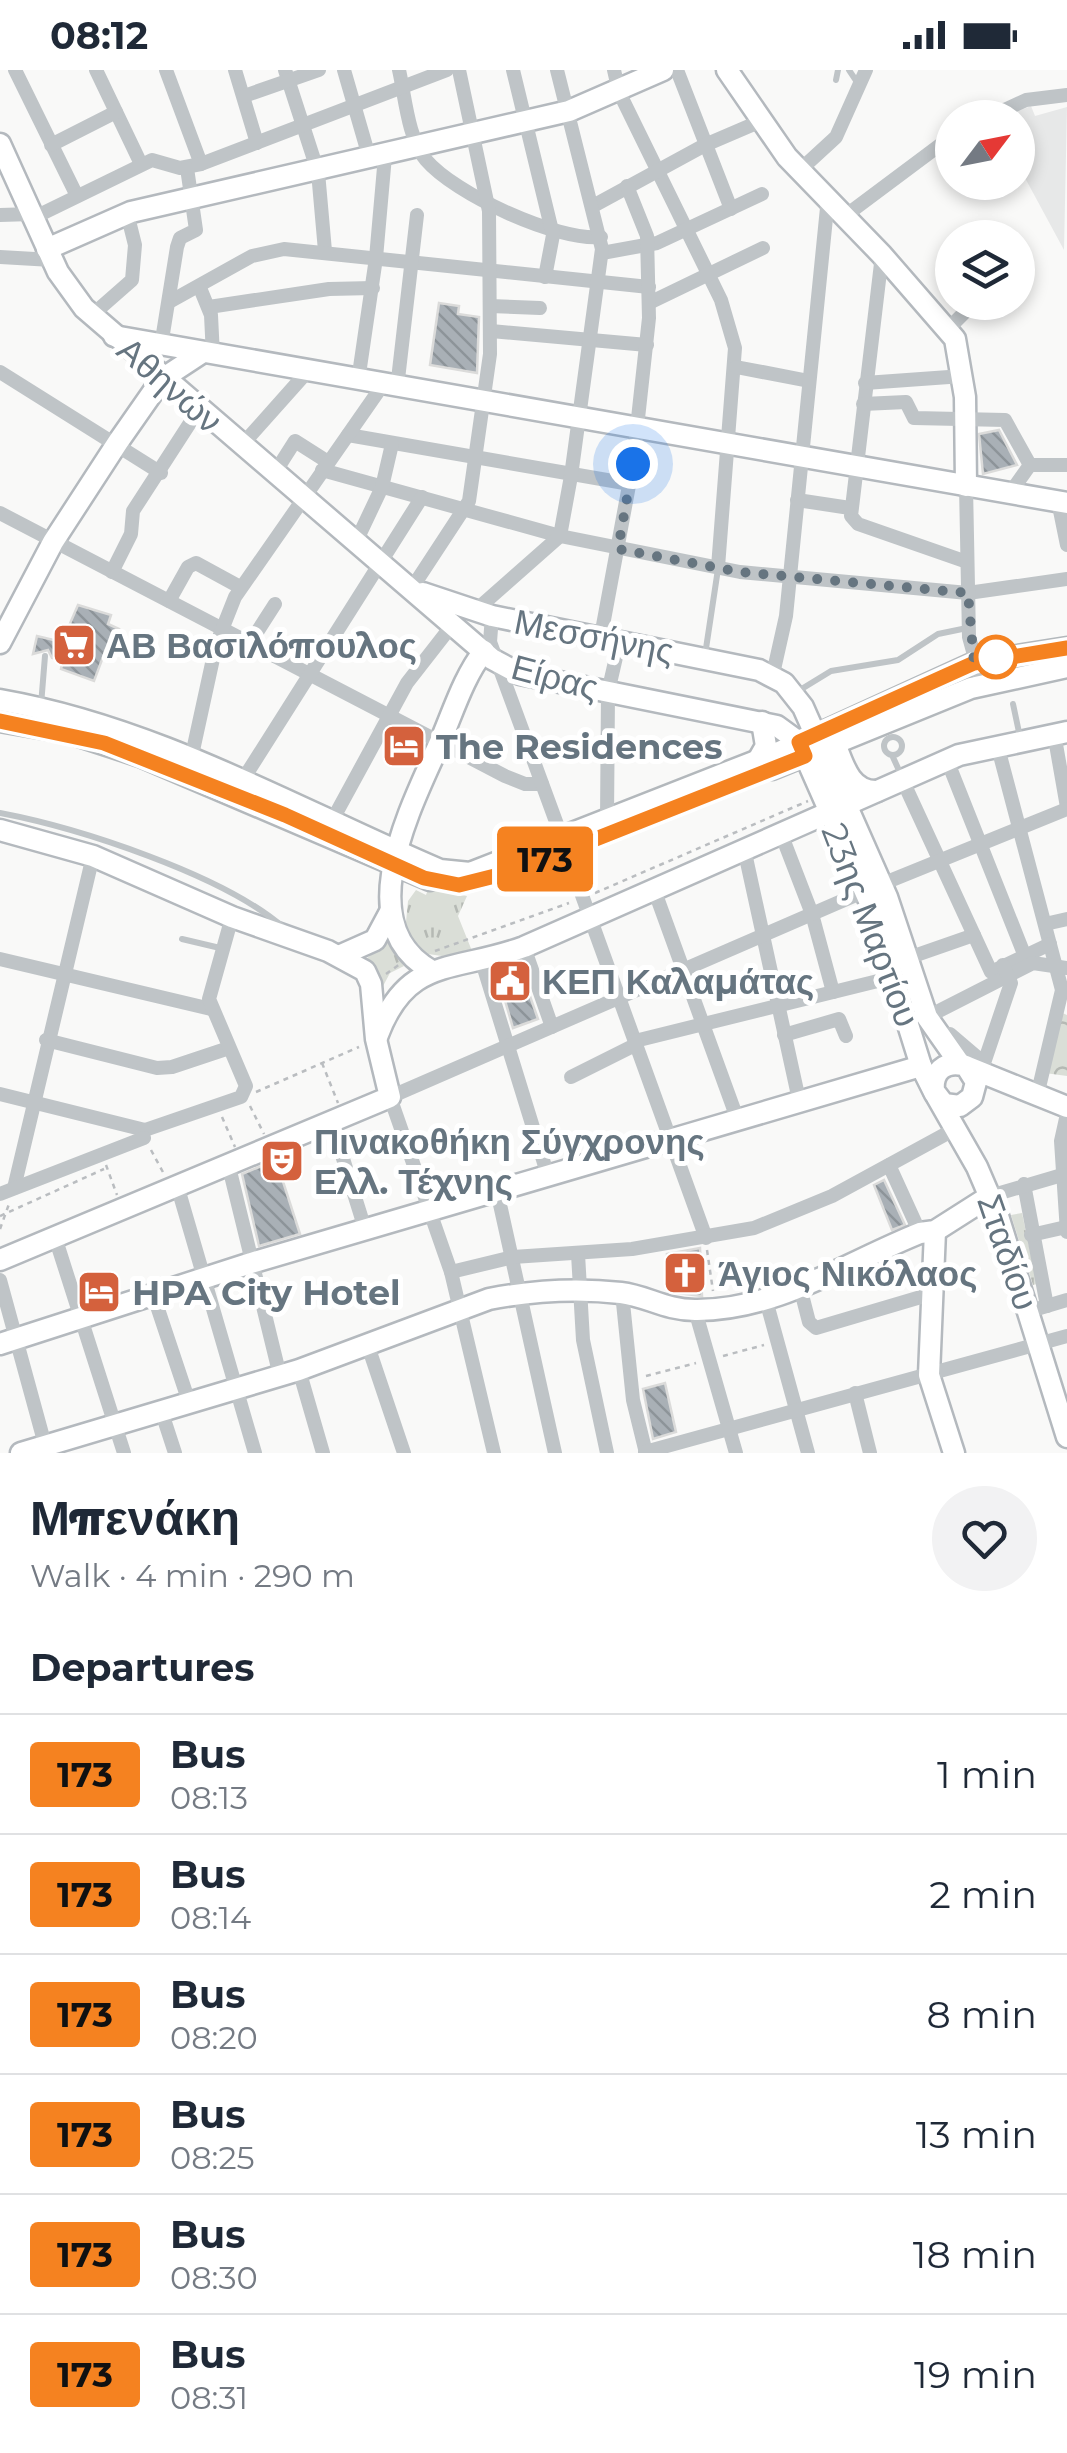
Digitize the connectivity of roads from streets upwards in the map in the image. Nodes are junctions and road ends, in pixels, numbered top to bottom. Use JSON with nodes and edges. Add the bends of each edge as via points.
{"nodes":[{"id":1,"x":15,"y":70,"type":"edge"},
{"id":2,"x":96,"y":70,"type":"edge"},
{"id":3,"x":166,"y":70,"type":"edge"},
{"id":4,"x":236,"y":70,"type":"edge"},
{"id":5,"x":319,"y":70,"type":"edge"},
{"id":6,"x":344,"y":70,"type":"edge"},
{"id":7,"x":399,"y":70,"type":"edge"},
{"id":8,"x":446,"y":70,"type":"edge"},
{"id":9,"x":459,"y":70,"type":"edge"},
{"id":10,"x":513,"y":70,"type":"edge"},
{"id":11,"x":557,"y":70,"type":"edge"},
{"id":12,"x":614,"y":70,"type":"edge"},
{"id":13,"x":663,"y":70,"type":"edge"},
{"id":14,"x":676,"y":70,"type":"edge"},
{"id":15,"x":727,"y":70,"type":"edge"},
{"id":16,"x":866,"y":70,"type":"edge"},
{"id":17,"x":287,"y":75,"type":"edge"},
{"id":18,"x":403,"y":87,"type":"junction"},
{"id":19,"x":619,"y":92,"type":"junction"},
{"id":20,"x":1067,"y":95,"type":"edge"},
{"id":21,"x":244,"y":96,"type":"junction"},
{"id":22,"x":1026,"y":100,"type":"edge"},
{"id":23,"x":354,"y":106,"type":"junction"},
{"id":24,"x":569,"y":111,"type":"junction"},
{"id":25,"x":116,"y":112,"type":"junction"},
{"id":26,"x":526,"y":121,"type":"junction"},
{"id":27,"x":761,"y":121,"type":"junction"},
{"id":28,"x":303,"y":125,"type":"junction"},
{"id":29,"x":473,"y":134,"type":"junction"},
{"id":30,"x":257,"y":143,"type":"junction"},
{"id":31,"x":0,"y":144,"type":"edge"},
{"id":32,"x":52,"y":145,"type":"junction"},
{"id":33,"x":705,"y":145,"type":"junction"},
{"id":34,"x":419,"y":148,"type":"junction"},
{"id":35,"x":935,"y":149,"type":"edge"},
{"id":36,"x":377,"y":158,"type":"junction"},
{"id":37,"x":142,"y":164,"type":"junction"},
{"id":38,"x":194,"y":166,"type":"junction"},
{"id":39,"x":659,"y":168,"type":"junction"},
{"id":40,"x":799,"y":171,"type":"junction"},
{"id":41,"x":318,"y":172,"type":"junction"},
{"id":42,"x":627,"y":186,"type":"junction"},
{"id":43,"x":762,"y":194,"type":"dead end"},
{"id":44,"x":77,"y":196,"type":"junction"},
{"id":45,"x":828,"y":198,"type":"junction"},
{"id":46,"x":189,"y":200,"type":"junction"},
{"id":47,"x":487,"y":201,"type":"junction"},
{"id":48,"x":593,"y":206,"type":"junction"},
{"id":49,"x":731,"y":209,"type":"junction"},
{"id":50,"x":127,"y":214,"type":"junction"},
{"id":51,"x":0,"y":215,"type":"edge"},
{"id":52,"x":417,"y":215,"type":"dead end"},
{"id":53,"x":32,"y":216,"type":"junction"},
{"id":54,"x":846,"y":216,"type":"junction"},
{"id":55,"x":688,"y":229,"type":"junction"},
{"id":56,"x":552,"y":231,"type":"junction"},
{"id":57,"x":601,"y":245,"type":"junction"},
{"id":58,"x":648,"y":246,"type":"junction"},
{"id":59,"x":763,"y":248,"type":"dead end"},
{"id":60,"x":325,"y":250,"type":"junction"},
{"id":61,"x":50,"y":255,"type":"junction"},
{"id":62,"x":882,"y":256,"type":"junction"},
{"id":63,"x":0,"y":257,"type":"edge"},
{"id":64,"x":376,"y":258,"type":"junction"},
{"id":65,"x":410,"y":263,"type":"junction"},
{"id":66,"x":490,"y":272,"type":"junction"},
{"id":67,"x":710,"y":275,"type":"junction"},
{"id":68,"x":546,"y":277,"type":"junction"},
{"id":69,"x":600,"y":281,"type":"junction"},
{"id":70,"x":200,"y":288,"type":"junction"},
{"id":71,"x":373,"y":288,"type":"junction"},
{"id":72,"x":650,"y":295,"type":"junction"},
{"id":73,"x":170,"y":301,"type":"junction"},
{"id":74,"x":490,"y":306,"type":"junction"},
{"id":75,"x":209,"y":307,"type":"junction"},
{"id":76,"x":540,"y":308,"type":"dead end"},
{"id":77,"x":91,"y":316,"type":"junction"},
{"id":78,"x":957,"y":320,"type":"edge"},
{"id":79,"x":948,"y":329,"type":"junction"},
{"id":80,"x":491,"y":331,"type":"junction"},
{"id":81,"x":112,"y":336,"type":"junction"},
{"id":82,"x":589,"y":340,"type":"junction"},
{"id":83,"x":647,"y":345,"type":"junction"},
{"id":84,"x":161,"y":346,"type":"junction"},
{"id":85,"x":206,"y":355,"type":"junction"},
{"id":86,"x":736,"y":367,"type":"junction"},
{"id":87,"x":0,"y":372,"type":"edge"},
{"id":88,"x":306,"y":372,"type":"junction"},
{"id":89,"x":964,"y":376,"type":"junction"},
{"id":90,"x":162,"y":379,"type":"junction"},
{"id":91,"x":358,"y":381,"type":"junction"},
{"id":92,"x":809,"y":381,"type":"junction"},
{"id":93,"x":865,"y":384,"type":"junction"},
{"id":94,"x":389,"y":387,"type":"junction"},
{"id":95,"x":484,"y":403,"type":"junction"},
{"id":96,"x":862,"y":404,"type":"junction"},
{"id":97,"x":200,"y":409,"type":"junction"},
{"id":98,"x":577,"y":419,"type":"junction"},
{"id":99,"x":966,"y":422,"type":"junction"},
{"id":100,"x":638,"y":428,"type":"junction"},
{"id":101,"x":348,"y":435,"type":"junction"},
{"id":102,"x":118,"y":442,"type":"junction"},
{"id":103,"x":392,"y":444,"type":"junction"},
{"id":104,"x":727,"y":444,"type":"junction"},
{"id":105,"x":241,"y":446,"type":"junction"},
{"id":106,"x":802,"y":457,"type":"junction"},
{"id":107,"x":475,"y":459,"type":"junction"},
{"id":108,"x":1067,"y":464,"type":"edge"},
{"id":109,"x":1030,"y":465,"type":"junction"},
{"id":110,"x":325,"y":466,"type":"junction"},
{"id":111,"x":855,"y":466,"type":"junction"},
{"id":112,"x":161,"y":472,"type":"junction"},
{"id":113,"x":274,"y":474,"type":"junction"},
{"id":114,"x":571,"y":476,"type":"junction"},
{"id":115,"x":630,"y":484,"type":"junction"},
{"id":116,"x":966,"y":486,"type":"junction"},
{"id":117,"x":382,"y":487,"type":"junction"},
{"id":118,"x":1010,"y":493,"type":"junction"},
{"id":119,"x":422,"y":498,"type":"junction"},
{"id":120,"x":302,"y":499,"type":"junction"},
{"id":121,"x":797,"y":500,"type":"junction"},
{"id":122,"x":1062,"y":502,"type":"edge"},
{"id":123,"x":850,"y":508,"type":"junction"},
{"id":124,"x":466,"y":510,"type":"junction"},
{"id":125,"x":0,"y":514,"type":"edge"},
{"id":126,"x":560,"y":536,"type":"junction"},
{"id":127,"x":53,"y":542,"type":"junction"},
{"id":128,"x":355,"y":544,"type":"junction"},
{"id":129,"x":1067,"y":545,"type":"edge"},
{"id":130,"x":618,"y":549,"type":"junction"},
{"id":131,"x":967,"y":562,"type":"junction"},
{"id":132,"x":379,"y":565,"type":"junction"},
{"id":133,"x":718,"y":568,"type":"junction"},
{"id":134,"x":112,"y":572,"type":"junction"},
{"id":135,"x":790,"y":576,"type":"junction"},
{"id":136,"x":1067,"y":579,"type":"edge"},
{"id":137,"x":405,"y":585,"type":"junction"},
{"id":138,"x":240,"y":587,"type":"junction"},
{"id":139,"x":968,"y":593,"type":"junction"},
{"id":140,"x":169,"y":601,"type":"junction"},
{"id":141,"x":275,"y":604,"type":"dead end"},
{"id":142,"x":484,"y":614,"type":"junction"},
{"id":143,"x":454,"y":624,"type":"junction"},
{"id":144,"x":222,"y":628,"type":"junction"},
{"id":145,"x":610,"y":638,"type":"junction"},
{"id":146,"x":250,"y":642,"type":"junction"},
{"id":147,"x":0,"y":643,"type":"edge"},
{"id":148,"x":1067,"y":648,"type":"edge"},
{"id":149,"x":491,"y":658,"type":"junction"},
{"id":150,"x":974,"y":663,"type":"junction"},
{"id":151,"x":1067,"y":667,"type":"edge"},
{"id":152,"x":310,"y":674,"type":"junction"},
{"id":153,"x":982,"y":684,"type":"junction"},
{"id":154,"x":785,"y":685,"type":"junction"},
{"id":155,"x":608,"y":692,"type":"junction"},
{"id":156,"x":0,"y":700,"type":"edge"},
{"id":157,"x":388,"y":715,"type":"junction"},
{"id":158,"x":765,"y":719,"type":"junction"},
{"id":159,"x":0,"y":721,"type":"edge"},
{"id":160,"x":1061,"y":733,"type":"edge"},
{"id":161,"x":440,"y":742,"type":"junction"},
{"id":162,"x":997,"y":744,"type":"junction"},
{"id":163,"x":818,"y":748,"type":"junction"},
{"id":164,"x":192,"y":755,"type":"junction"},
{"id":165,"x":758,"y":760,"type":"junction"},
{"id":166,"x":947,"y":760,"type":"junction"},
{"id":167,"x":244,"y":778,"type":"junction"},
{"id":168,"x":902,"y":779,"type":"junction"},
{"id":169,"x":542,"y":784,"type":"junction"},
{"id":170,"x":877,"y":791,"type":"junction"},
{"id":171,"x":1067,"y":808,"type":"edge"},
{"id":172,"x":837,"y":811,"type":"junction"},
{"id":173,"x":333,"y":819,"type":"junction"},
{"id":174,"x":607,"y":820,"type":"junction"},
{"id":175,"x":1020,"y":824,"type":"junction"},
{"id":176,"x":0,"y":830,"type":"edge"},
{"id":177,"x":782,"y":836,"type":"junction"},
{"id":178,"x":982,"y":841,"type":"junction"},
{"id":179,"x":564,"y":844,"type":"junction"},
{"id":180,"x":745,"y":853,"type":"junction"},
{"id":181,"x":93,"y":856,"type":"junction"},
{"id":182,"x":394,"y":857,"type":"junction"},
{"id":183,"x":939,"y":860,"type":"junction"},
{"id":184,"x":873,"y":888,"type":"junction"},
{"id":185,"x":655,"y":892,"type":"junction"},
{"id":186,"x":392,"y":905,"type":"junction"},
{"id":187,"x":812,"y":914,"type":"junction"},
{"id":188,"x":232,"y":917,"type":"junction"},
{"id":189,"x":592,"y":918,"type":"junction"},
{"id":190,"x":1067,"y":919,"type":"edge"},
{"id":191,"x":1045,"y":924,"type":"junction"},
{"id":192,"x":974,"y":935,"type":"junction"},
{"id":193,"x":762,"y":936,"type":"junction"},
{"id":194,"x":1050,"y":944,"type":"junction"},
{"id":195,"x":524,"y":947,"type":"junction"},
{"id":196,"x":1024,"y":954,"type":"junction"},
{"id":197,"x":338,"y":956,"type":"junction"},
{"id":198,"x":908,"y":958,"type":"junction"},
{"id":199,"x":0,"y":959,"type":"edge"},
{"id":200,"x":482,"y":962,"type":"junction"},
{"id":201,"x":1062,"y":967,"type":"edge"},
{"id":202,"x":683,"y":970,"type":"junction"},
{"id":203,"x":432,"y":971,"type":"junction"},
{"id":204,"x":1001,"y":971,"type":"junction"},
{"id":205,"x":62,"y":974,"type":"junction"},
{"id":206,"x":894,"y":977,"type":"junction"},
{"id":207,"x":833,"y":992,"type":"junction"},
{"id":208,"x":620,"y":998,"type":"junction"},
{"id":209,"x":778,"y":1006,"type":"junction"},
{"id":210,"x":211,"y":1009,"type":"junction"},
{"id":211,"x":1063,"y":1014,"type":"edge"},
{"id":212,"x":932,"y":1015,"type":"junction"},
{"id":213,"x":703,"y":1024,"type":"junction"},
{"id":214,"x":552,"y":1027,"type":"junction"},
{"id":215,"x":784,"y":1035,"type":"junction"},
{"id":216,"x":846,"y":1036,"type":"dead end"},
{"id":217,"x":46,"y":1040,"type":"junction"},
{"id":218,"x":371,"y":1042,"type":"junction"},
{"id":219,"x":636,"y":1043,"type":"junction"},
{"id":220,"x":510,"y":1045,"type":"junction"},
{"id":221,"x":229,"y":1048,"type":"junction"},
{"id":222,"x":963,"y":1065,"type":"junction"},
{"id":223,"x":922,"y":1066,"type":"junction"},
{"id":224,"x":571,"y":1077,"type":"dead end"},
{"id":225,"x":1009,"y":1084,"type":"junction"},
{"id":226,"x":0,"y":1094,"type":"edge"},
{"id":227,"x":936,"y":1096,"type":"junction"},
{"id":228,"x":1037,"y":1096,"type":"junction"},
{"id":229,"x":390,"y":1097,"type":"junction"},
{"id":230,"x":970,"y":1099,"type":"junction"},
{"id":231,"x":799,"y":1100,"type":"junction"},
{"id":232,"x":32,"y":1102,"type":"junction"},
{"id":233,"x":1067,"y":1111,"type":"edge"},
{"id":234,"x":335,"y":1113,"type":"junction"},
{"id":235,"x":736,"y":1118,"type":"junction"},
{"id":236,"x":955,"y":1129,"type":"junction"},
{"id":237,"x":144,"y":1138,"type":"road end"},
{"id":238,"x":670,"y":1139,"type":"junction"},
{"id":239,"x":232,"y":1156,"type":"junction"},
{"id":240,"x":889,"y":1165,"type":"junction"},
{"id":241,"x":1063,"y":1166,"type":"edge"},
{"id":242,"x":548,"y":1176,"type":"junction"},
{"id":243,"x":171,"y":1181,"type":"junction"},
{"id":244,"x":1024,"y":1184,"type":"junction"},
{"id":245,"x":7,"y":1191,"type":"edge"},
{"id":246,"x":497,"y":1191,"type":"junction"},
{"id":247,"x":990,"y":1196,"type":"junction"},
{"id":248,"x":429,"y":1211,"type":"junction"},
{"id":249,"x":365,"y":1229,"type":"junction"},
{"id":250,"x":1066,"y":1230,"type":"edge"},
{"id":251,"x":928,"y":1232,"type":"junction"},
{"id":252,"x":1030,"y":1235,"type":"junction"},
{"id":253,"x":55,"y":1238,"type":"junction"},
{"id":254,"x":706,"y":1238,"type":"junction"},
{"id":255,"x":578,"y":1254,"type":"junction"},
{"id":256,"x":513,"y":1257,"type":"junction"},
{"id":257,"x":0,"y":1260,"type":"edge"},
{"id":258,"x":251,"y":1262,"type":"junction"},
{"id":259,"x":451,"y":1272,"type":"junction"},
{"id":260,"x":204,"y":1277,"type":"junction"},
{"id":261,"x":0,"y":1280,"type":"edge"},
{"id":262,"x":800,"y":1287,"type":"junction"},
{"id":263,"x":581,"y":1292,"type":"junction"},
{"id":264,"x":522,"y":1293,"type":"junction"},
{"id":265,"x":622,"y":1293,"type":"junction"},
{"id":266,"x":152,"y":1294,"type":"junction"},
{"id":267,"x":931,"y":1294,"type":"junction"},
{"id":268,"x":766,"y":1300,"type":"junction"},
{"id":269,"x":1067,"y":1300,"type":"edge"},
{"id":270,"x":461,"y":1307,"type":"junction"},
{"id":271,"x":1038,"y":1308,"type":"junction"},
{"id":272,"x":705,"y":1310,"type":"junction"},
{"id":273,"x":81,"y":1318,"type":"junction"},
{"id":274,"x":1067,"y":1336,"type":"edge"},
{"id":275,"x":8,"y":1341,"type":"edge"},
{"id":276,"x":367,"y":1344,"type":"junction"},
{"id":277,"x":1039,"y":1345,"type":"junction"},
{"id":278,"x":289,"y":1373,"type":"junction"},
{"id":279,"x":929,"y":1375,"type":"junction"},
{"id":280,"x":236,"y":1388,"type":"junction"},
{"id":281,"x":855,"y":1393,"type":"junction"},
{"id":282,"x":189,"y":1402,"type":"junction"},
{"id":283,"x":796,"y":1409,"type":"junction"},
{"id":284,"x":162,"y":1410,"type":"junction"},
{"id":285,"x":115,"y":1424,"type":"junction"},
{"id":286,"x":728,"y":1428,"type":"junction"},
{"id":287,"x":1067,"y":1436,"type":"edge"},
{"id":288,"x":46,"y":1449,"type":"edge"},
{"id":289,"x":646,"y":1452,"type":"edge"},
{"id":290,"x":21,"y":1453,"type":"edge"},
{"id":291,"x":124,"y":1453,"type":"edge"},
{"id":292,"x":175,"y":1453,"type":"edge"},
{"id":293,"x":256,"y":1453,"type":"edge"},
{"id":294,"x":323,"y":1453,"type":"edge"},
{"id":295,"x":404,"y":1453,"type":"edge"},
{"id":296,"x":494,"y":1453,"type":"edge"},
{"id":297,"x":555,"y":1453,"type":"edge"},
{"id":298,"x":606,"y":1453,"type":"edge"},
{"id":299,"x":736,"y":1453,"type":"edge"},
{"id":300,"x":808,"y":1453,"type":"edge"},
{"id":301,"x":870,"y":1453,"type":"edge"},
{"id":302,"x":954,"y":1453,"type":"edge"}],
"edges":[{"from":1,"to":32,"type":"street"},
{"from":2,"to":25,"type":"street"},
{"from":3,"to":38,"type":"street"},
{"from":4,"to":21,"type":"street"},
{"from":5,"to":17,"type":"street"},
{"from":6,"to":23,"type":"street"},
{"from":7,"to":18,"type":"street"},
{"from":8,"to":18,"type":"street"},
{"from":9,"to":29,"type":"street"},
{"from":10,"to":26,"type":"street"},
{"from":11,"to":24,"type":"street"},
{"from":12,"to":19,"type":"street"},
{"from":13,"to":19,"type":"street"},
{"from":14,"to":33,"type":"street"},
{"from":15,"to":27,"type":"street"},
{"from":16,"to":40,"type":"street","via":[[832,143]]},
{"from":17,"to":21,"type":"street"},
{"from":17,"to":28,"type":"street"},
{"from":18,"to":23,"type":"street"},
{"from":18,"to":34,"type":"street"},
{"from":19,"to":24,"type":"street"},
{"from":19,"to":39,"type":"street"},
{"from":20,"to":22,"type":"street"},
{"from":21,"to":30,"type":"street"},
{"from":23,"to":28,"type":"street"},
{"from":23,"to":36,"type":"street"},
{"from":24,"to":26,"type":"street"},
{"from":24,"to":48,"type":"street"},
{"from":25,"to":32,"type":"street"},
{"from":25,"to":37,"type":"street"},
{"from":26,"to":29,"type":"street"},
{"from":26,"to":56,"type":"street"},
{"from":27,"to":33,"type":"street"},
{"from":27,"to":40,"type":"street"},
{"from":28,"to":30,"type":"street"},
{"from":28,"to":41,"type":"street"},
{"from":29,"to":34,"type":"street"},
{"from":29,"to":47,"type":"street"},
{"from":30,"to":38,"type":"street"},
{"from":31,"to":53,"type":"street","name":"Αθηνών"},
{"from":32,"to":44,"type":"street"},
{"from":33,"to":39,"type":"street"},
{"from":33,"to":49,"type":"street"},
{"from":34,"to":36,"type":"street"},
{"from":34,"to":47,"type":"street","via":[[427,162]]},
{"from":35,"to":54,"type":"street"},
{"from":36,"to":41,"type":"street"},
{"from":36,"to":64,"type":"street"},
{"from":37,"to":38,"type":"street","via":[[157,158],[173,167]]},
{"from":37,"to":44,"type":"street"},
{"from":38,"to":46,"type":"street"},
{"from":39,"to":42,"type":"street"},
{"from":39,"to":55,"type":"street"},
{"from":40,"to":45,"type":"street"},
{"from":41,"to":46,"type":"street"},
{"from":41,"to":60,"type":"street"},
{"from":42,"to":48,"type":"street"},
{"from":42,"to":58,"type":"street"},
{"from":43,"to":49,"type":"street"},
{"from":44,"to":53,"type":"street"},
{"from":45,"to":54,"type":"street"},
{"from":45,"to":92,"type":"street"},
{"from":46,"to":50,"type":"street"},
{"from":46,"to":73,"type":"street","via":[[196,230],[180,238]]},
{"from":47,"to":56,"type":"street"},
{"from":47,"to":66,"type":"street"},
{"from":48,"to":57,"type":"street"},
{"from":49,"to":55,"type":"street"},
{"from":50,"to":61,"type":"street"},
{"from":50,"to":77,"type":"street","via":[[135,245],[133,278]]},
{"from":51,"to":53,"type":"street"},
{"from":52,"to":65,"type":"street"},
{"from":53,"to":61,"type":"street","name":"Αθηνών"},
{"from":54,"to":62,"type":"street"},
{"from":55,"to":58,"type":"street"},
{"from":55,"to":67,"type":"street"},
{"from":56,"to":57,"type":"street"},
{"from":56,"to":68,"type":"street"},
{"from":57,"to":58,"type":"street"},
{"from":57,"to":69,"type":"street"},
{"from":58,"to":72,"type":"street"},
{"from":59,"to":67,"type":"street"},
{"from":60,"to":64,"type":"street"},
{"from":60,"to":70,"type":"street","via":[[252,256]]},
{"from":61,"to":63,"type":"street"},
{"from":61,"to":77,"type":"street","name":"Αθηνών"},
{"from":62,"to":79,"type":"street"},
{"from":62,"to":93,"type":"street"},
{"from":64,"to":65,"type":"street"},
{"from":64,"to":71,"type":"street"},
{"from":65,"to":66,"type":"street"},
{"from":65,"to":94,"type":"street"},
{"from":66,"to":68,"type":"street"},
{"from":66,"to":74,"type":"street"},
{"from":67,"to":72,"type":"street"},
{"from":67,"to":86,"type":"street","via":[[731,328]]},
{"from":68,"to":69,"type":"street"},
{"from":69,"to":72,"type":"street"},
{"from":69,"to":82,"type":"street"},
{"from":70,"to":73,"type":"street"},
{"from":70,"to":75,"type":"street"},
{"from":71,"to":75,"type":"street","via":[[329,288]]},
{"from":71,"to":91,"type":"street"},
{"from":72,"to":83,"type":"street"},
{"from":73,"to":84,"type":"street"},
{"from":74,"to":76,"type":"street"},
{"from":74,"to":80,"type":"street"},
{"from":75,"to":85,"type":"street"},
{"from":77,"to":81,"type":"street","name":"Αθηνών"},
{"from":78,"to":79,"type":"street"},
{"from":79,"to":89,"type":"street"},
{"from":80,"to":82,"type":"street"},
{"from":80,"to":95,"type":"street"},
{"from":81,"to":84,"type":"street"},
{"from":81,"to":90,"type":"street","name":"Αθηνών"},
{"from":82,"to":83,"type":"street"},
{"from":82,"to":98,"type":"street"},
{"from":83,"to":100,"type":"street"},
{"from":84,"to":85,"type":"street"},
{"from":85,"to":88,"type":"street"},
{"from":85,"to":90,"type":"street"},
{"from":86,"to":92,"type":"street"},
{"from":86,"to":104,"type":"street"},
{"from":87,"to":102,"type":"street"},
{"from":88,"to":91,"type":"street"},
{"from":88,"to":105,"type":"street"},
{"from":89,"to":93,"type":"street"},
{"from":89,"to":99,"type":"street"},
{"from":90,"to":97,"type":"street","name":"Αθηνών"},
{"from":90,"to":102,"type":"street"},
{"from":91,"to":94,"type":"street"},
{"from":92,"to":106,"type":"street"},
{"from":93,"to":96,"type":"street"},
{"from":94,"to":95,"type":"street"},
{"from":94,"to":101,"type":"street"},
{"from":95,"to":98,"type":"street"},
{"from":95,"to":107,"type":"street"},
{"from":96,"to":99,"type":"street","via":[[903,402],[912,418]]},
{"from":96,"to":111,"type":"street"},
{"from":97,"to":105,"type":"street","name":"Αθηνών"},
{"from":97,"to":112,"type":"street"},
{"from":98,"to":100,"type":"street"},
{"from":98,"to":114,"type":"street"},
{"from":99,"to":109,"type":"street","via":[[1010,422]]},
{"from":99,"to":116,"type":"street"},
{"from":100,"to":104,"type":"street"},
{"from":100,"to":115,"type":"street"},
{"from":101,"to":103,"type":"street"},
{"from":101,"to":110,"type":"street"},
{"from":102,"to":112,"type":"street"},
{"from":102,"to":127,"type":"street"},
{"from":103,"to":107,"type":"street"},
{"from":103,"to":117,"type":"street"},
{"from":104,"to":106,"type":"street"},
{"from":104,"to":133,"type":"street"},
{"from":105,"to":113,"type":"street","name":"Αθηνών"},
{"from":106,"to":111,"type":"street"},
{"from":106,"to":121,"type":"street"},
{"from":107,"to":114,"type":"street"},
{"from":107,"to":124,"type":"street"},
{"from":108,"to":109,"type":"street"},
{"from":109,"to":118,"type":"street"},
{"from":110,"to":113,"type":"street","via":[[292,442]]},
{"from":110,"to":117,"type":"street"},
{"from":110,"to":120,"type":"street"},
{"from":111,"to":116,"type":"street"},
{"from":111,"to":123,"type":"street"},
{"from":112,"to":134,"type":"street","via":[[133,511],[131,534]]},
{"from":113,"to":120,"type":"street","name":"Αθηνών"},
{"from":114,"to":115,"type":"street"},
{"from":114,"to":126,"type":"street"},
{"from":115,"to":130,"type":"street"},
{"from":116,"to":118,"type":"street"},
{"from":116,"to":131,"type":"street"},
{"from":117,"to":119,"type":"street"},
{"from":117,"to":128,"type":"street"},
{"from":118,"to":122,"type":"street"},
{"from":119,"to":124,"type":"street"},
{"from":119,"to":132,"type":"street"},
{"from":120,"to":128,"type":"street","name":"Αθηνών"},
{"from":120,"to":138,"type":"street"},
{"from":121,"to":123,"type":"street"},
{"from":121,"to":135,"type":"street"},
{"from":122,"to":129,"type":"street"},
{"from":123,"to":131,"type":"street","via":[[858,524]]},
{"from":124,"to":126,"type":"street"},
{"from":124,"to":137,"type":"street"},
{"from":125,"to":127,"type":"street"},
{"from":126,"to":130,"type":"street"},
{"from":126,"to":142,"type":"street"},
{"from":127,"to":134,"type":"street"},
{"from":127,"to":147,"type":"street"},
{"from":128,"to":132,"type":"street","name":"Αθηνών"},
{"from":130,"to":133,"type":"street"},
{"from":130,"to":145,"type":"street"},
{"from":131,"to":139,"type":"street"},
{"from":132,"to":137,"type":"street","name":"Αθηνών"},
{"from":132,"to":152,"type":"street"},
{"from":133,"to":135,"type":"street"},
{"from":134,"to":140,"type":"street"},
{"from":135,"to":139,"type":"street"},
{"from":135,"to":154,"type":"street"},
{"from":136,"to":139,"type":"street"},
{"from":137,"to":142,"type":"street","name":"Μεσσήνης"},
{"from":137,"to":143,"type":"street","name":"Είρας"},
{"from":138,"to":140,"type":"street","via":[[196,562]]},
{"from":138,"to":144,"type":"street"},
{"from":139,"to":150,"type":"street"},
{"from":140,"to":144,"type":"street"},
{"from":141,"to":146,"type":"street"},
{"from":142,"to":145,"type":"street","name":"Μεσσήνης"},
{"from":142,"to":149,"type":"street"},
{"from":143,"to":149,"type":"street","name":"Είρας"},
{"from":143,"to":157,"type":"street"},
{"from":144,"to":146,"type":"street"},
{"from":144,"to":164,"type":"street"},
{"from":145,"to":154,"type":"street","name":"Μεσσήνης","via":[[704,657]]},
{"from":145,"to":155,"type":"street"},
{"from":146,"to":152,"type":"street"},
{"from":148,"to":150,"type":"street"},
{"from":149,"to":155,"type":"street","name":"Είρας","via":[[520,674]]},
{"from":149,"to":161,"type":"street"},
{"from":149,"to":169,"type":"street"},
{"from":150,"to":153,"type":"street"},
{"from":150,"to":163,"type":"street"},
{"from":151,"to":153,"type":"street"},
{"from":152,"to":157,"type":"street"},
{"from":152,"to":167,"type":"street"},
{"from":153,"to":163,"type":"street"},
{"from":154,"to":158,"type":"street","via":[[787,705]]},
{"from":154,"to":163,"type":"street"},
{"from":155,"to":158,"type":"street","name":"Είρας"},
{"from":155,"to":174,"type":"street"},
{"from":156,"to":164,"type":"street"},
{"from":157,"to":161,"type":"street"},
{"from":157,"to":173,"type":"street"},
{"from":158,"to":163,"type":"street","name":"Είρας"},
{"from":158,"to":165,"type":"street","via":[[766,746]]},
{"from":159,"to":182,"type":"street","via":[[70,732],[140,756]]},
{"from":160,"to":162,"type":"street"},
{"from":160,"to":171,"type":"street"},
{"from":161,"to":169,"type":"street","via":[[521,783]]},
{"from":161,"to":182,"type":"street"},
{"from":162,"to":166,"type":"street"},
{"from":162,"to":175,"type":"street"},
{"from":163,"to":165,"type":"street"},
{"from":163,"to":170,"type":"street","via":[[860,788]]},
{"from":163,"to":172,"type":"street","name":"23ης Μαρτίου"},
{"from":163,"to":179,"type":"street"},
{"from":164,"to":167,"type":"street"},
{"from":165,"to":174,"type":"street"},
{"from":166,"to":168,"type":"street"},
{"from":166,"to":178,"type":"street"},
{"from":167,"to":173,"type":"street"},
{"from":168,"to":170,"type":"street"},
{"from":168,"to":183,"type":"street"},
{"from":169,"to":179,"type":"street"},
{"from":170,"to":172,"type":"street"},
{"from":171,"to":175,"type":"street"},
{"from":172,"to":177,"type":"street"},
{"from":172,"to":184,"type":"street","name":"23ης Μαρτίου"},
{"from":173,"to":182,"type":"street"},
{"from":174,"to":179,"type":"street"},
{"from":175,"to":178,"type":"street"},
{"from":175,"to":191,"type":"street"},
{"from":176,"to":181,"type":"street"},
{"from":177,"to":180,"type":"street"},
{"from":177,"to":187,"type":"street"},
{"from":178,"to":183,"type":"street"},
{"from":178,"to":196,"type":"street"},
{"from":179,"to":182,"type":"street","via":[[490,880],[459,885],[424,878]]},
{"from":179,"to":189,"type":"street"},
{"from":180,"to":185,"type":"street"},
{"from":180,"to":193,"type":"street"},
{"from":181,"to":188,"type":"street"},
{"from":181,"to":205,"type":"street"},
{"from":182,"to":186,"type":"street"},
{"from":183,"to":184,"type":"street"},
{"from":183,"to":192,"type":"street"},
{"from":184,"to":187,"type":"street"},
{"from":184,"to":198,"type":"street","name":"23ης Μαρτίου"},
{"from":184,"to":206,"type":"street","name":"23ης Μαρτίου"},
{"from":185,"to":189,"type":"street"},
{"from":185,"to":202,"type":"street"},
{"from":186,"to":197,"type":"street","via":[[375,940]]},
{"from":186,"to":203,"type":"street","via":[[403,950]]},
{"from":187,"to":193,"type":"street"},
{"from":187,"to":207,"type":"street"},
{"from":188,"to":197,"type":"street"},
{"from":188,"to":210,"type":"street","via":[[209,995]]},
{"from":189,"to":195,"type":"street"},
{"from":189,"to":208,"type":"street"},
{"from":190,"to":191,"type":"street"},
{"from":191,"to":194,"type":"street"},
{"from":192,"to":198,"type":"street"},
{"from":192,"to":204,"type":"street"},
{"from":193,"to":202,"type":"street"},
{"from":193,"to":209,"type":"street"},
{"from":194,"to":196,"type":"street"},
{"from":194,"to":201,"type":"street"},
{"from":195,"to":200,"type":"street"},
{"from":195,"to":214,"type":"street"},
{"from":196,"to":204,"type":"street"},
{"from":197,"to":218,"type":"street","via":[[368,974]]},
{"from":198,"to":212,"type":"street","name":"23ης Μαρτίου"},
{"from":199,"to":205,"type":"street"},
{"from":200,"to":203,"type":"street"},
{"from":200,"to":220,"type":"street"},
{"from":201,"to":204,"type":"street","via":[[1033,963]]},
{"from":201,"to":211,"type":"street"},
{"from":202,"to":208,"type":"street"},
{"from":202,"to":213,"type":"street"},
{"from":203,"to":218,"type":"street","via":[[400,991]]},
{"from":204,"to":212,"type":"street"},
{"from":204,"to":212,"type":"street","via":[[1011,983],[984,1063]]},
{"from":205,"to":210,"type":"street"},
{"from":205,"to":217,"type":"street"},
{"from":206,"to":207,"type":"street"},
{"from":206,"to":223,"type":"street","name":"23ης Μαρτίου"},
{"from":207,"to":209,"type":"street"},
{"from":208,"to":214,"type":"street"},
{"from":208,"to":219,"type":"street"},
{"from":209,"to":213,"type":"street"},
{"from":209,"to":215,"type":"street"},
{"from":210,"to":221,"type":"street"},
{"from":211,"to":228,"type":"street"},
{"from":212,"to":222,"type":"street","name":"23ης Μαρτίου"},
{"from":213,"to":219,"type":"street"},
{"from":213,"to":235,"type":"street"},
{"from":214,"to":220,"type":"street"},
{"from":215,"to":216,"type":"street","via":[[839,1020]]},
{"from":215,"to":231,"type":"street"},
{"from":217,"to":221,"type":"street","via":[[157,1068]]},
{"from":217,"to":232,"type":"street"},
{"from":218,"to":229,"type":"street"},
{"from":219,"to":224,"type":"street"},
{"from":219,"to":238,"type":"street"},
{"from":220,"to":229,"type":"street"},
{"from":220,"to":242,"type":"street"},
{"from":221,"to":232,"type":"street","via":[[246,1092],[155,1130]]},
{"from":222,"to":225,"type":"street"},
{"from":222,"to":227,"type":"street","via":[[938,1072]]},
{"from":222,"to":230,"type":"street","via":[[976,1082]]},
{"from":223,"to":227,"type":"street","name":"23ης Μαρτίου"},
{"from":223,"to":231,"type":"street"},
{"from":225,"to":228,"type":"street"},
{"from":225,"to":230,"type":"street"},
{"from":226,"to":232,"type":"street"},
{"from":227,"to":230,"type":"street","via":[[954,1106]]},
{"from":227,"to":236,"type":"street","name":"23ης Μαρτίου"},
{"from":228,"to":233,"type":"street"},
{"from":229,"to":234,"type":"street"},
{"from":229,"to":248,"type":"street"},
{"from":230,"to":236,"type":"street"},
{"from":231,"to":235,"type":"street"},
{"from":232,"to":245,"type":"street"},
{"from":233,"to":241,"type":"street"},
{"from":234,"to":239,"type":"street"},
{"from":234,"to":249,"type":"street"},
{"from":235,"to":238,"type":"street"},
{"from":236,"to":240,"type":"street"},
{"from":236,"to":247,"type":"street","name":"Σταδίου"},
{"from":237,"to":245,"type":"street","via":[[104,1161]]},
{"from":238,"to":242,"type":"street"},
{"from":238,"to":254,"type":"street"},
{"from":239,"to":243,"type":"street"},
{"from":239,"to":258,"type":"street"},
{"from":240,"to":251,"type":"street"},
{"from":240,"to":254,"type":"street","via":[[782,1218]]},
{"from":241,"to":244,"type":"street"},
{"from":241,"to":250,"type":"street"},
{"from":242,"to":246,"type":"street"},
{"from":243,"to":253,"type":"street"},
{"from":243,"to":260,"type":"street"},
{"from":244,"to":247,"type":"street"},
{"from":244,"to":252,"type":"street","name":"Σταδίου"},
{"from":246,"to":248,"type":"street"},
{"from":246,"to":256,"type":"street"},
{"from":247,"to":251,"type":"street"},
{"from":247,"to":271,"type":"street","name":"Σταδίου"},
{"from":248,"to":249,"type":"street"},
{"from":248,"to":259,"type":"street"},
{"from":249,"to":258,"type":"street"},
{"from":250,"to":252,"type":"street"},
{"from":251,"to":262,"type":"street"},
{"from":251,"to":267,"type":"street"},
{"from":252,"to":271,"type":"street","name":"Σταδίου"},
{"from":253,"to":257,"type":"street"},
{"from":253,"to":273,"type":"street"},
{"from":254,"to":255,"type":"street"},
{"from":255,"to":256,"type":"street"},
{"from":255,"to":263,"type":"street"},
{"from":256,"to":259,"type":"street"},
{"from":256,"to":264,"type":"street"},
{"from":258,"to":260,"type":"street"},
{"from":258,"to":278,"type":"street"},
{"from":259,"to":270,"type":"street"},
{"from":260,"to":266,"type":"street"},
{"from":260,"to":280,"type":"street"},
{"from":261,"to":275,"type":"street"},
{"from":262,"to":267,"type":"street","via":[[816,1328]]},
{"from":262,"to":268,"type":"street"},
{"from":263,"to":264,"type":"street"},
{"from":263,"to":265,"type":"street"},
{"from":263,"to":298,"type":"street","via":[[583,1340]]},
{"from":264,"to":270,"type":"street"},
{"from":264,"to":297,"type":"street"},
{"from":265,"to":272,"type":"street","via":[[660,1307]]},
{"from":265,"to":289,"type":"street","via":[[630,1380]]},
{"from":266,"to":273,"type":"street"},
{"from":266,"to":282,"type":"street"},
{"from":267,"to":279,"type":"street"},
{"from":268,"to":272,"type":"street"},
{"from":268,"to":283,"type":"street"},
{"from":269,"to":271,"type":"street"},
{"from":270,"to":276,"type":"street"},
{"from":270,"to":296,"type":"street"},
{"from":271,"to":277,"type":"street","name":"Σταδίου"},
{"from":272,"to":286,"type":"street","via":[[707,1360]]},
{"from":273,"to":275,"type":"street"},
{"from":273,"to":285,"type":"street"},
{"from":274,"to":277,"type":"street"},
{"from":275,"to":288,"type":"street"},
{"from":276,"to":278,"type":"street"},
{"from":276,"to":295,"type":"street"},
{"from":277,"to":279,"type":"street"},
{"from":277,"to":287,"type":"street","name":"Σταδίου"},
{"from":278,"to":280,"type":"street"},
{"from":278,"to":294,"type":"street"},
{"from":279,"to":281,"type":"street"},
{"from":279,"to":302,"type":"street"},
{"from":280,"to":282,"type":"street"},
{"from":280,"to":293,"type":"street"},
{"from":281,"to":283,"type":"street"},
{"from":281,"to":301,"type":"street"},
{"from":282,"to":284,"type":"street"},
{"from":283,"to":286,"type":"street"},
{"from":283,"to":300,"type":"street"},
{"from":284,"to":285,"type":"street"},
{"from":284,"to":292,"type":"street"},
{"from":285,"to":288,"type":"street"},
{"from":285,"to":291,"type":"street"},
{"from":286,"to":289,"type":"street"},
{"from":286,"to":299,"type":"street"},
{"from":288,"to":290,"type":"street"}]}
